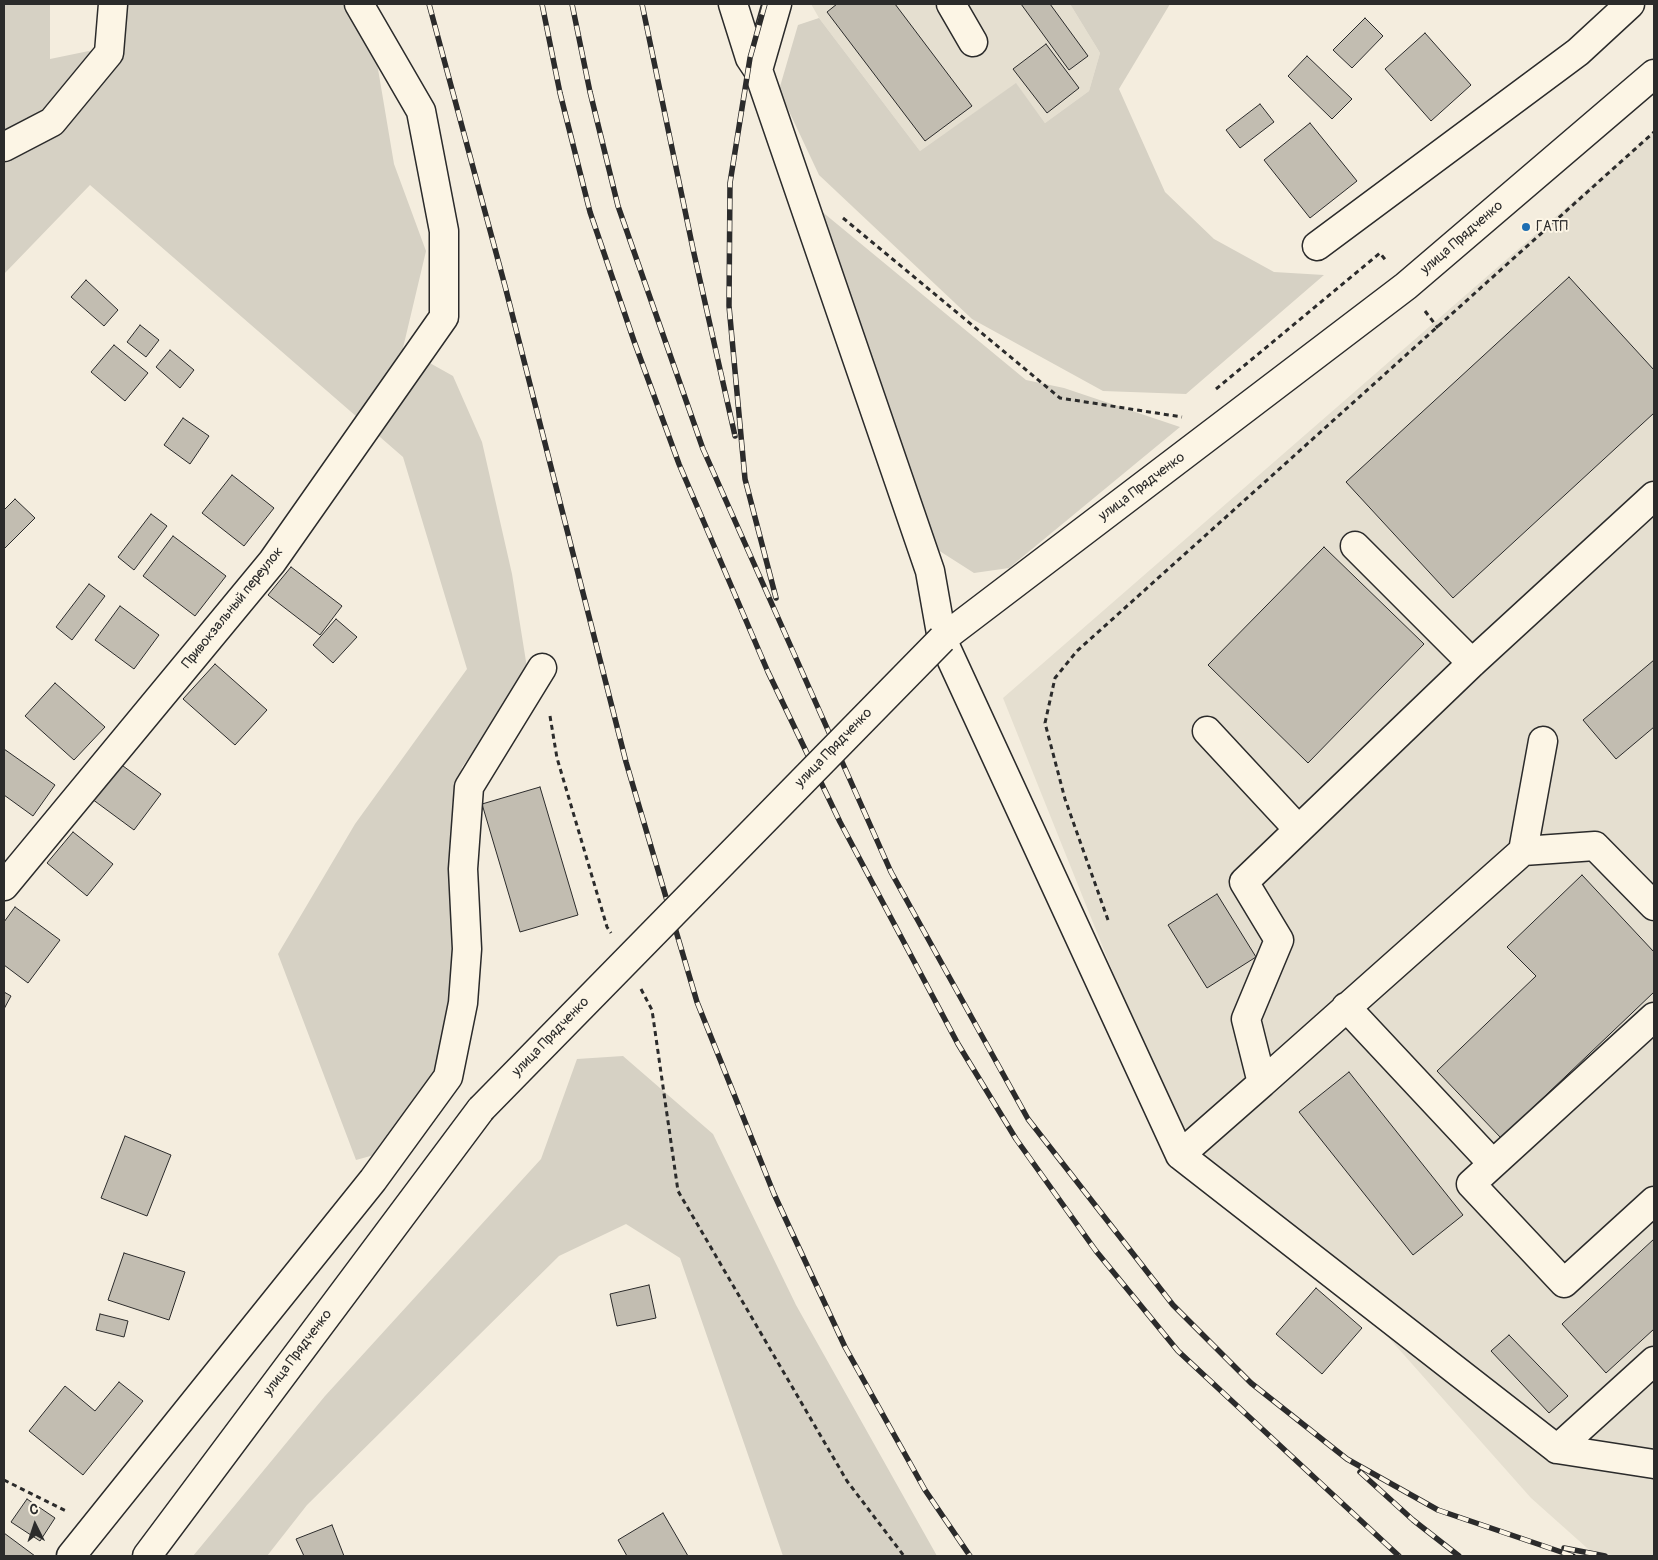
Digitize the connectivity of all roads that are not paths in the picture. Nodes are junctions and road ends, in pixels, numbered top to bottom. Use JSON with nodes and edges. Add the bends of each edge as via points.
{"nodes":[{"id":1,"x":113,"y":4,"type":"edge"},
{"id":2,"x":359,"y":4,"type":"edge"},
{"id":3,"x":733,"y":4,"type":"edge"},
{"id":4,"x":777,"y":4,"type":"edge"},
{"id":5,"x":951,"y":4,"type":"edge"},
{"id":6,"x":1630,"y":4,"type":"edge"},
{"id":7,"x":973,"y":42,"type":"dead end"},
{"id":8,"x":758,"y":70,"type":"junction"},
{"id":9,"x":1654,"y":74,"type":"edge"},
{"id":10,"x":4,"y":147,"type":"edge"},
{"id":11,"x":1317,"y":246,"type":"dead end"},
{"id":12,"x":1654,"y":496,"type":"edge"},
{"id":13,"x":1356,"y":546,"type":"dead end"},
{"id":14,"x":942,"y":639,"type":"junction"},
{"id":15,"x":1472,"y":664,"type":"junction"},
{"id":16,"x":542,"y":668,"type":"road end"},
{"id":17,"x":1207,"y":731,"type":"dead end"},
{"id":18,"x":1543,"y":741,"type":"dead end"},
{"id":19,"x":1298,"y":829,"type":"junction"},
{"id":20,"x":1523,"y":852,"type":"junction"},
{"id":21,"x":4,"y":886,"type":"edge"},
{"id":22,"x":1654,"y":906,"type":"edge"},
{"id":23,"x":1346,"y":1007,"type":"junction"},
{"id":24,"x":1654,"y":1016,"type":"edge"},
{"id":25,"x":1262,"y":1083,"type":"junction"},
{"id":26,"x":1180,"y":1155,"type":"junction"},
{"id":27,"x":1492,"y":1163,"type":"junction"},
{"id":28,"x":1654,"y":1201,"type":"edge"},
{"id":29,"x":1654,"y":1361,"type":"edge"},
{"id":30,"x":1556,"y":1449,"type":"junction"},
{"id":31,"x":1654,"y":1464,"type":"edge"},
{"id":32,"x":71,"y":1556,"type":"edge"},
{"id":33,"x":147,"y":1556,"type":"edge"}],
"edges":[{"from":1,"to":10,"type":"main road","via":[[109,53],[52,122]]},
{"from":2,"to":21,"type":"main road","name":"Привокзальный переулок","via":[[421,111],[444,231],[444,317],[272,562]]},
{"from":3,"to":8,"type":"main road","via":[[750,58]]},
{"from":4,"to":8,"type":"main road"},
{"from":5,"to":7,"type":"main road"},
{"from":6,"to":11,"type":"main road","via":[[1578,52]]},
{"from":8,"to":14,"type":"main road","via":[[930,571]]},
{"from":9,"to":14,"type":"main road","name":"улица Прядченко","via":[[1406,286]]},
{"from":12,"to":15,"type":"main road"},
{"from":13,"to":15,"type":"main road"},
{"from":14,"to":26,"type":"main road"},
{"from":14,"to":33,"type":"main road","name":"улица Прядченко","bridge":true,"via":[[481,1109]]},
{"from":15,"to":19,"type":"main road"},
{"from":16,"to":32,"type":"main road","via":[[469,787],[463,869],[466,950],[463,1003],[448,1077],[372,1180]]},
{"from":17,"to":19,"type":"main road"},
{"from":18,"to":20,"type":"main road"},
{"from":19,"to":25,"type":"main road","via":[[1244,882],[1279,940],[1246,1019]]},
{"from":20,"to":22,"type":"main road","via":[[1595,846]]},
{"from":20,"to":23,"type":"main road"},
{"from":23,"to":25,"type":"main road"},
{"from":23,"to":27,"type":"main road"},
{"from":24,"to":27,"type":"main road"},
{"from":25,"to":26,"type":"main road"},
{"from":26,"to":30,"type":"main road"},
{"from":27,"to":28,"type":"main road","via":[[1471,1184],[1564,1283]]},
{"from":29,"to":30,"type":"main road"},
{"from":30,"to":31,"type":"main road"}]}
